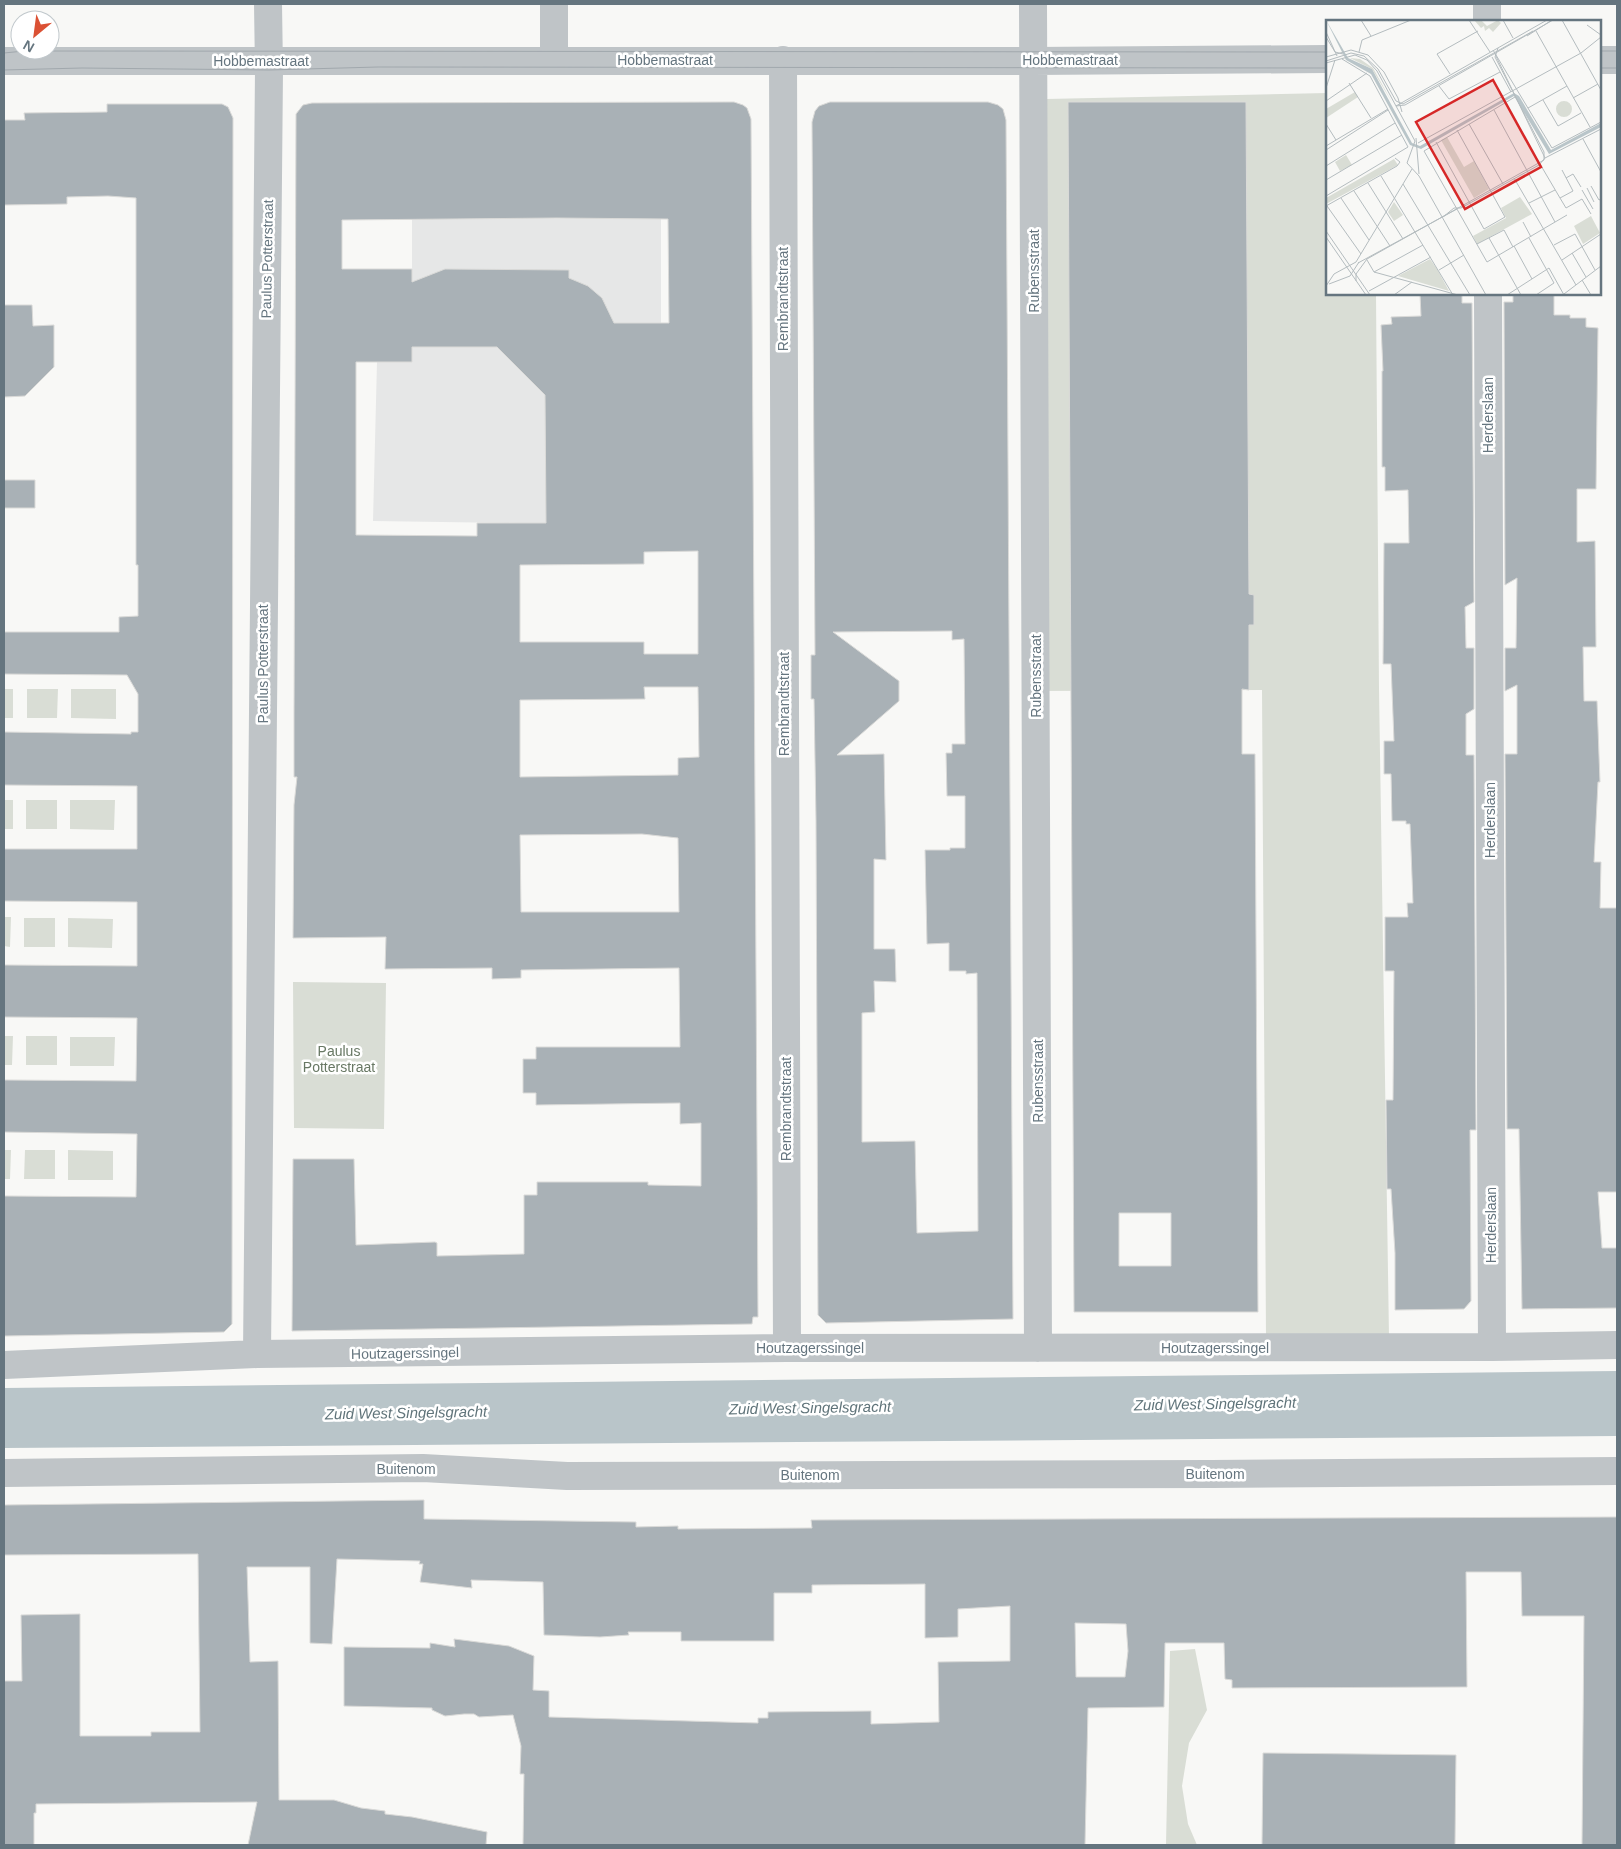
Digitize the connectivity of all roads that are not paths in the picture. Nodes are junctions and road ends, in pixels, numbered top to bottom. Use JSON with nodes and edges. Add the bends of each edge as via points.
{"nodes":[{"id":1,"x":268,"y":4,"type":"edge"},
{"id":2,"x":554,"y":4,"type":"edge"},
{"id":3,"x":1034,"y":4,"type":"edge"},
{"id":4,"x":1487,"y":4,"type":"edge"},
{"id":5,"x":1488,"y":20,"type":"edge"},
{"id":6,"x":1326,"y":59,"type":"edge"},
{"id":7,"x":783,"y":60,"type":"junction"},
{"id":8,"x":1601,"y":60,"type":"edge"},
{"id":9,"x":1617,"y":60,"type":"edge"},
{"id":10,"x":4,"y":61,"type":"edge"},
{"id":11,"x":269,"y":61,"type":"junction"},
{"id":12,"x":554,"y":61,"type":"junction"},
{"id":13,"x":1033,"y":61,"type":"junction"},
{"id":14,"x":1488,"y":295,"type":"edge"},
{"id":15,"x":1617,"y":1345,"type":"edge"},
{"id":16,"x":1492,"y":1347,"type":"junction"},
{"id":17,"x":787,"y":1348,"type":"junction"},
{"id":18,"x":1038,"y":1348,"type":"junction"},
{"id":19,"x":257,"y":1354,"type":"junction"},
{"id":20,"x":4,"y":1365,"type":"edge"},
{"id":21,"x":1617,"y":1471,"type":"edge"},
{"id":22,"x":4,"y":1473,"type":"edge"}],
"edges":[{"from":1,"to":11,"type":"street","name":"Paulus Potterstraat"},
{"from":2,"to":12,"type":"street"},
{"from":3,"to":13,"type":"street","name":"Rubensstraat"},
{"from":4,"to":5,"type":"street"},
{"from":6,"to":13,"type":"street","name":"Hobbemastraat"},
{"from":7,"to":12,"type":"street","name":"Hobbemastraat"},
{"from":7,"to":13,"type":"street","name":"Hobbemastraat"},
{"from":7,"to":17,"type":"street","name":"Rembrandtstraat"},
{"from":8,"to":9,"type":"street"},
{"from":10,"to":11,"type":"street","name":"Hobbemastraat"},
{"from":11,"to":12,"type":"street","name":"Hobbemastraat"},
{"from":11,"to":19,"type":"street","name":"Paulus Potterstraat"},
{"from":13,"to":18,"type":"street","name":"Rubensstraat"},
{"from":14,"to":16,"type":"street","name":"Herderslaan"},
{"from":15,"to":16,"type":"street","name":"Houtzagerssingel"},
{"from":16,"to":18,"type":"street","name":"Houtzagerssingel"},
{"from":17,"to":18,"type":"street","name":"Houtzagerssingel"},
{"from":17,"to":19,"type":"street","name":"Houtzagerssingel"},
{"from":19,"to":20,"type":"street","name":"Houtzagerssingel"},
{"from":21,"to":22,"type":"street","name":"Buitenom","via":[[567,1476],[423,1468]]}]}
